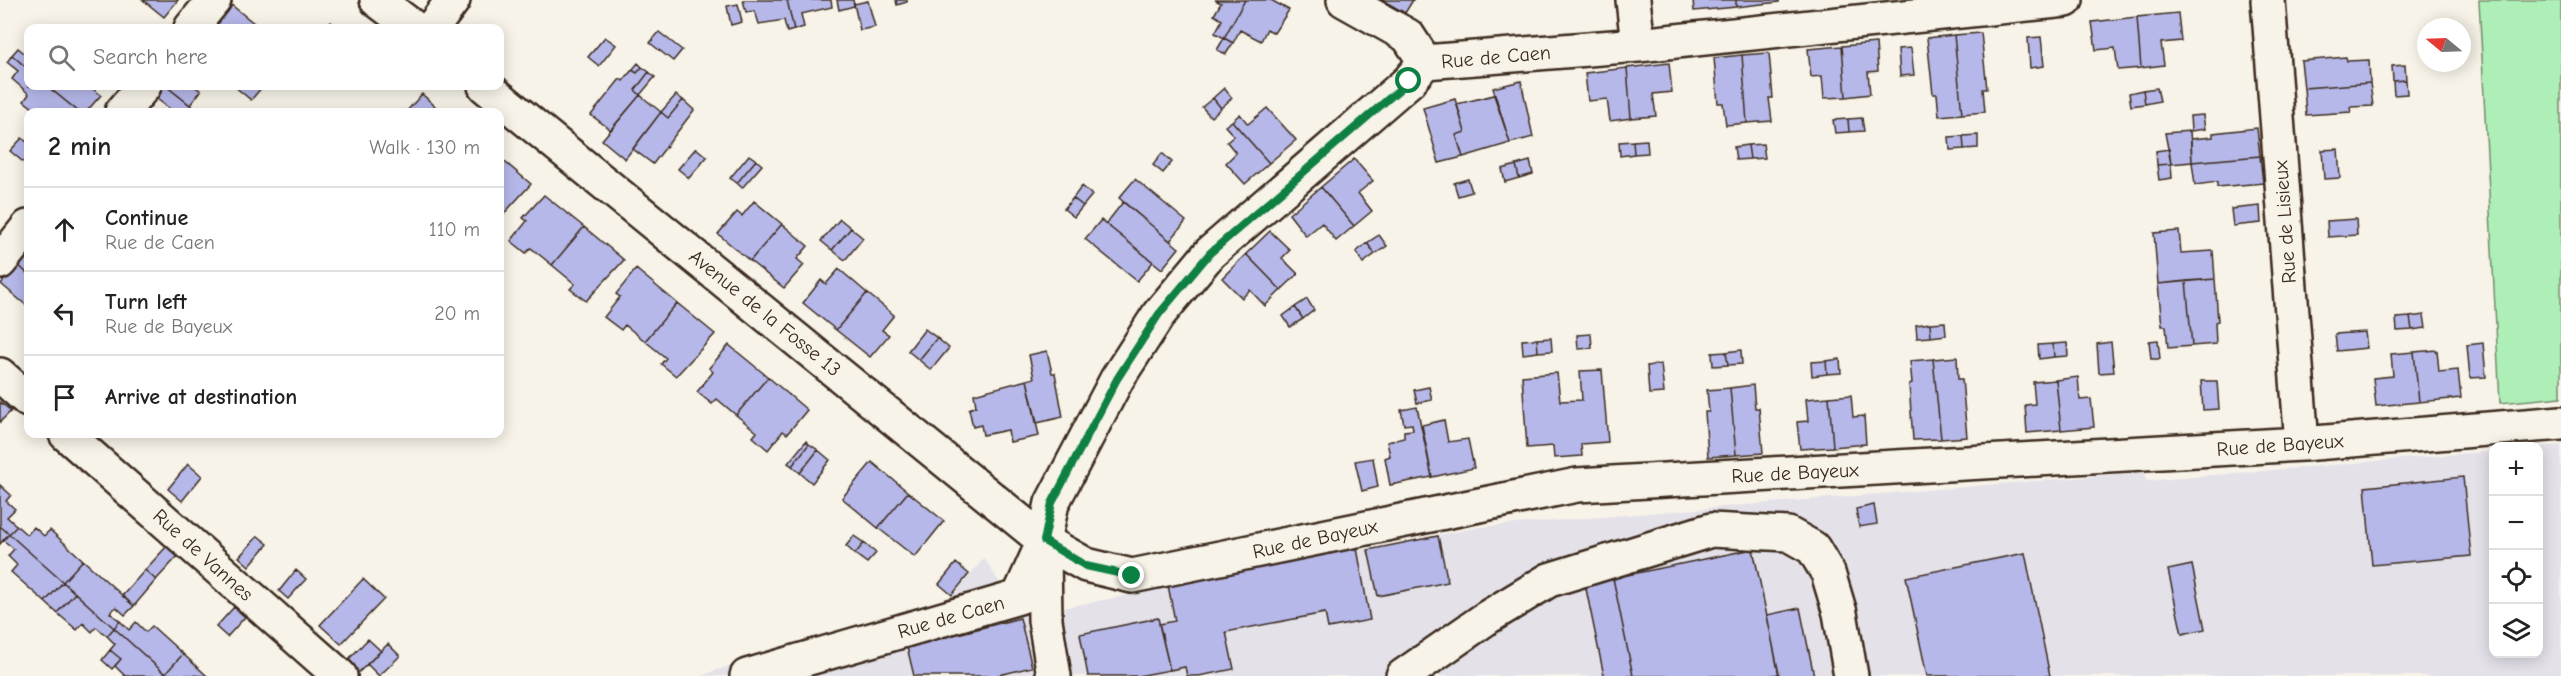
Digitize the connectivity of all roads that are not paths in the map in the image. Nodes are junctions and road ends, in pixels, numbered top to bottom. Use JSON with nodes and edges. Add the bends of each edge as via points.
{"nodes":[{"id":1,"x":214,"y":0,"type":"edge"},
{"id":2,"x":377,"y":0,"type":"edge"},
{"id":3,"x":453,"y":0,"type":"edge"},
{"id":4,"x":1344,"y":0,"type":"edge"},
{"id":5,"x":1633,"y":0,"type":"edge"},
{"id":6,"x":2066,"y":0,"type":"edge"},
{"id":7,"x":2268,"y":0,"type":"edge"},
{"id":8,"x":194,"y":24,"type":"edge"},
{"id":9,"x":409,"y":24,"type":"edge"},
{"id":10,"x":435,"y":24,"type":"edge"},
{"id":11,"x":1638,"y":45,"type":"junction"},
{"id":12,"x":1425,"y":62,"type":"junction"},
{"id":13,"x":141,"y":90,"type":"edge"},
{"id":14,"x":490,"y":90,"type":"edge"},
{"id":15,"x":125,"y":108,"type":"edge"},
{"id":16,"x":24,"y":232,"type":"edge"},
{"id":17,"x":0,"y":262,"type":"edge"},
{"id":18,"x":0,"y":375,"type":"edge"},
{"id":19,"x":24,"y":396,"type":"edge"},
{"id":20,"x":2561,"y":423,"type":"edge"},
{"id":21,"x":71,"y":438,"type":"edge"},
{"id":22,"x":2302,"y":444,"type":"junction"},
{"id":23,"x":1044,"y":541,"type":"junction"},
{"id":24,"x":340,"y":676,"type":"edge"},
{"id":25,"x":747,"y":676,"type":"edge"},
{"id":26,"x":1054,"y":676,"type":"edge"},
{"id":27,"x":1403,"y":676,"type":"edge"},
{"id":28,"x":1851,"y":676,"type":"edge"}],
"edges":[{"from":1,"to":8,"type":"street"},
{"from":2,"to":9,"type":"street"},
{"from":3,"to":10,"type":"street"},
{"from":4,"to":12,"type":"street","via":[[1408,36]]},
{"from":5,"to":11,"type":"street"},
{"from":6,"to":11,"type":"street","name":"Rue de Caen"},
{"from":7,"to":22,"type":"street","name":"Rue de Lisieux"},
{"from":11,"to":12,"type":"street","name":"Rue de Caen"},
{"from":12,"to":23,"type":"street","name":"Rue de Caen","via":[[1409,81],[1210,253],[1159,314],[1117,379],[1052,503]]},
{"from":13,"to":15,"type":"street"},
{"from":14,"to":23,"type":"street","name":"Avenue de la Fosse 13"},
{"from":16,"to":17,"type":"street"},
{"from":18,"to":19,"type":"street"},
{"from":20,"to":22,"type":"street","name":"Rue de Bayeux"},
{"from":21,"to":24,"type":"street","name":"Rue de Vannes"},
{"from":22,"to":23,"type":"street","name":"Rue de Bayeux","via":[[1577,486],[1132,576],[1086,566]]},
{"from":23,"to":25,"type":"street","name":"Rue de Caen","via":[[1019,597]]},
{"from":23,"to":26,"type":"street","via":[[1045,620]]},
{"from":27,"to":28,"type":"street","via":[[1488,616],[1548,580],[1711,530],[1788,534],[1813,548],[1828,573],[1840,613]]}]}
